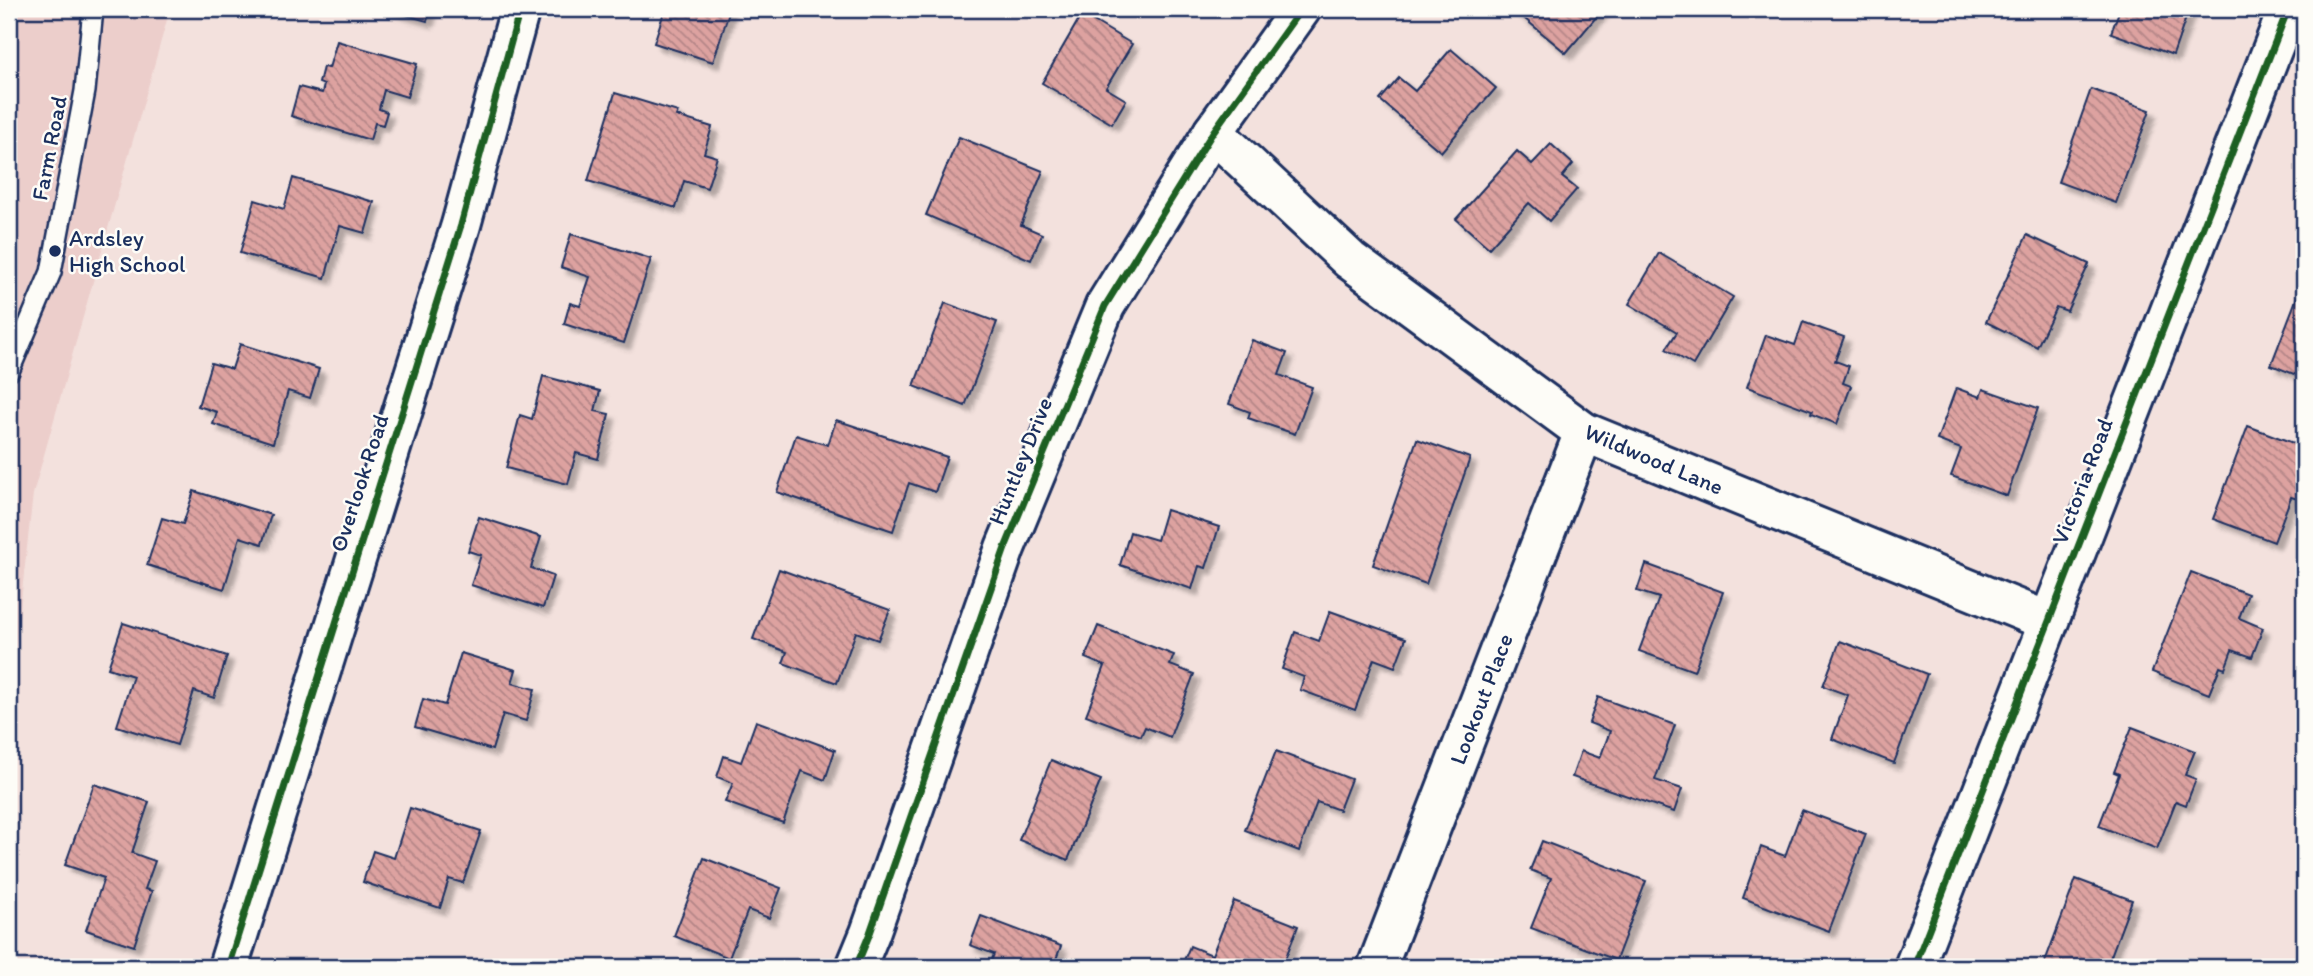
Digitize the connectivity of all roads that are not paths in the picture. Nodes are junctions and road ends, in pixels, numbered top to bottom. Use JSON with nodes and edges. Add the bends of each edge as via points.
{"nodes":[{"id":1,"x":93,"y":9,"type":"edge"},
{"id":2,"x":520,"y":9,"type":"edge"},
{"id":3,"x":1301,"y":9,"type":"edge"},
{"id":4,"x":2288,"y":9,"type":"edge"},
{"id":5,"x":1213,"y":132,"type":"junction"},
{"id":6,"x":9,"y":371,"type":"edge"},
{"id":7,"x":1584,"y":432,"type":"junction"},
{"id":8,"x":2047,"y":621,"type":"junction"},
{"id":9,"x":228,"y":967,"type":"edge"},
{"id":10,"x":856,"y":967,"type":"edge"},
{"id":11,"x":1377,"y":967,"type":"edge"},
{"id":12,"x":1914,"y":967,"type":"edge"}],
"edges":[{"from":1,"to":6,"type":"lane","name":"Farm Road","via":[[85,92],[51,272]]},
{"from":2,"to":9,"type":"street","name":"Overlook Road","via":[[461,225]]},
{"from":3,"to":5,"type":"street","name":"Huntley Drive"},
{"from":4,"to":8,"type":"street","name":"Victoria Road"},
{"from":5,"to":7,"type":"street","name":"Wildwood Lane","via":[[1350,260]]},
{"from":5,"to":10,"type":"street","name":"Huntley Drive","via":[[1105,306],[1005,548]]},
{"from":7,"to":8,"type":"street","name":"Wildwood Lane"},
{"from":7,"to":11,"type":"street","name":"Lookout Place"},
{"from":8,"to":12,"type":"street","name":"Victoria Road"}]}
